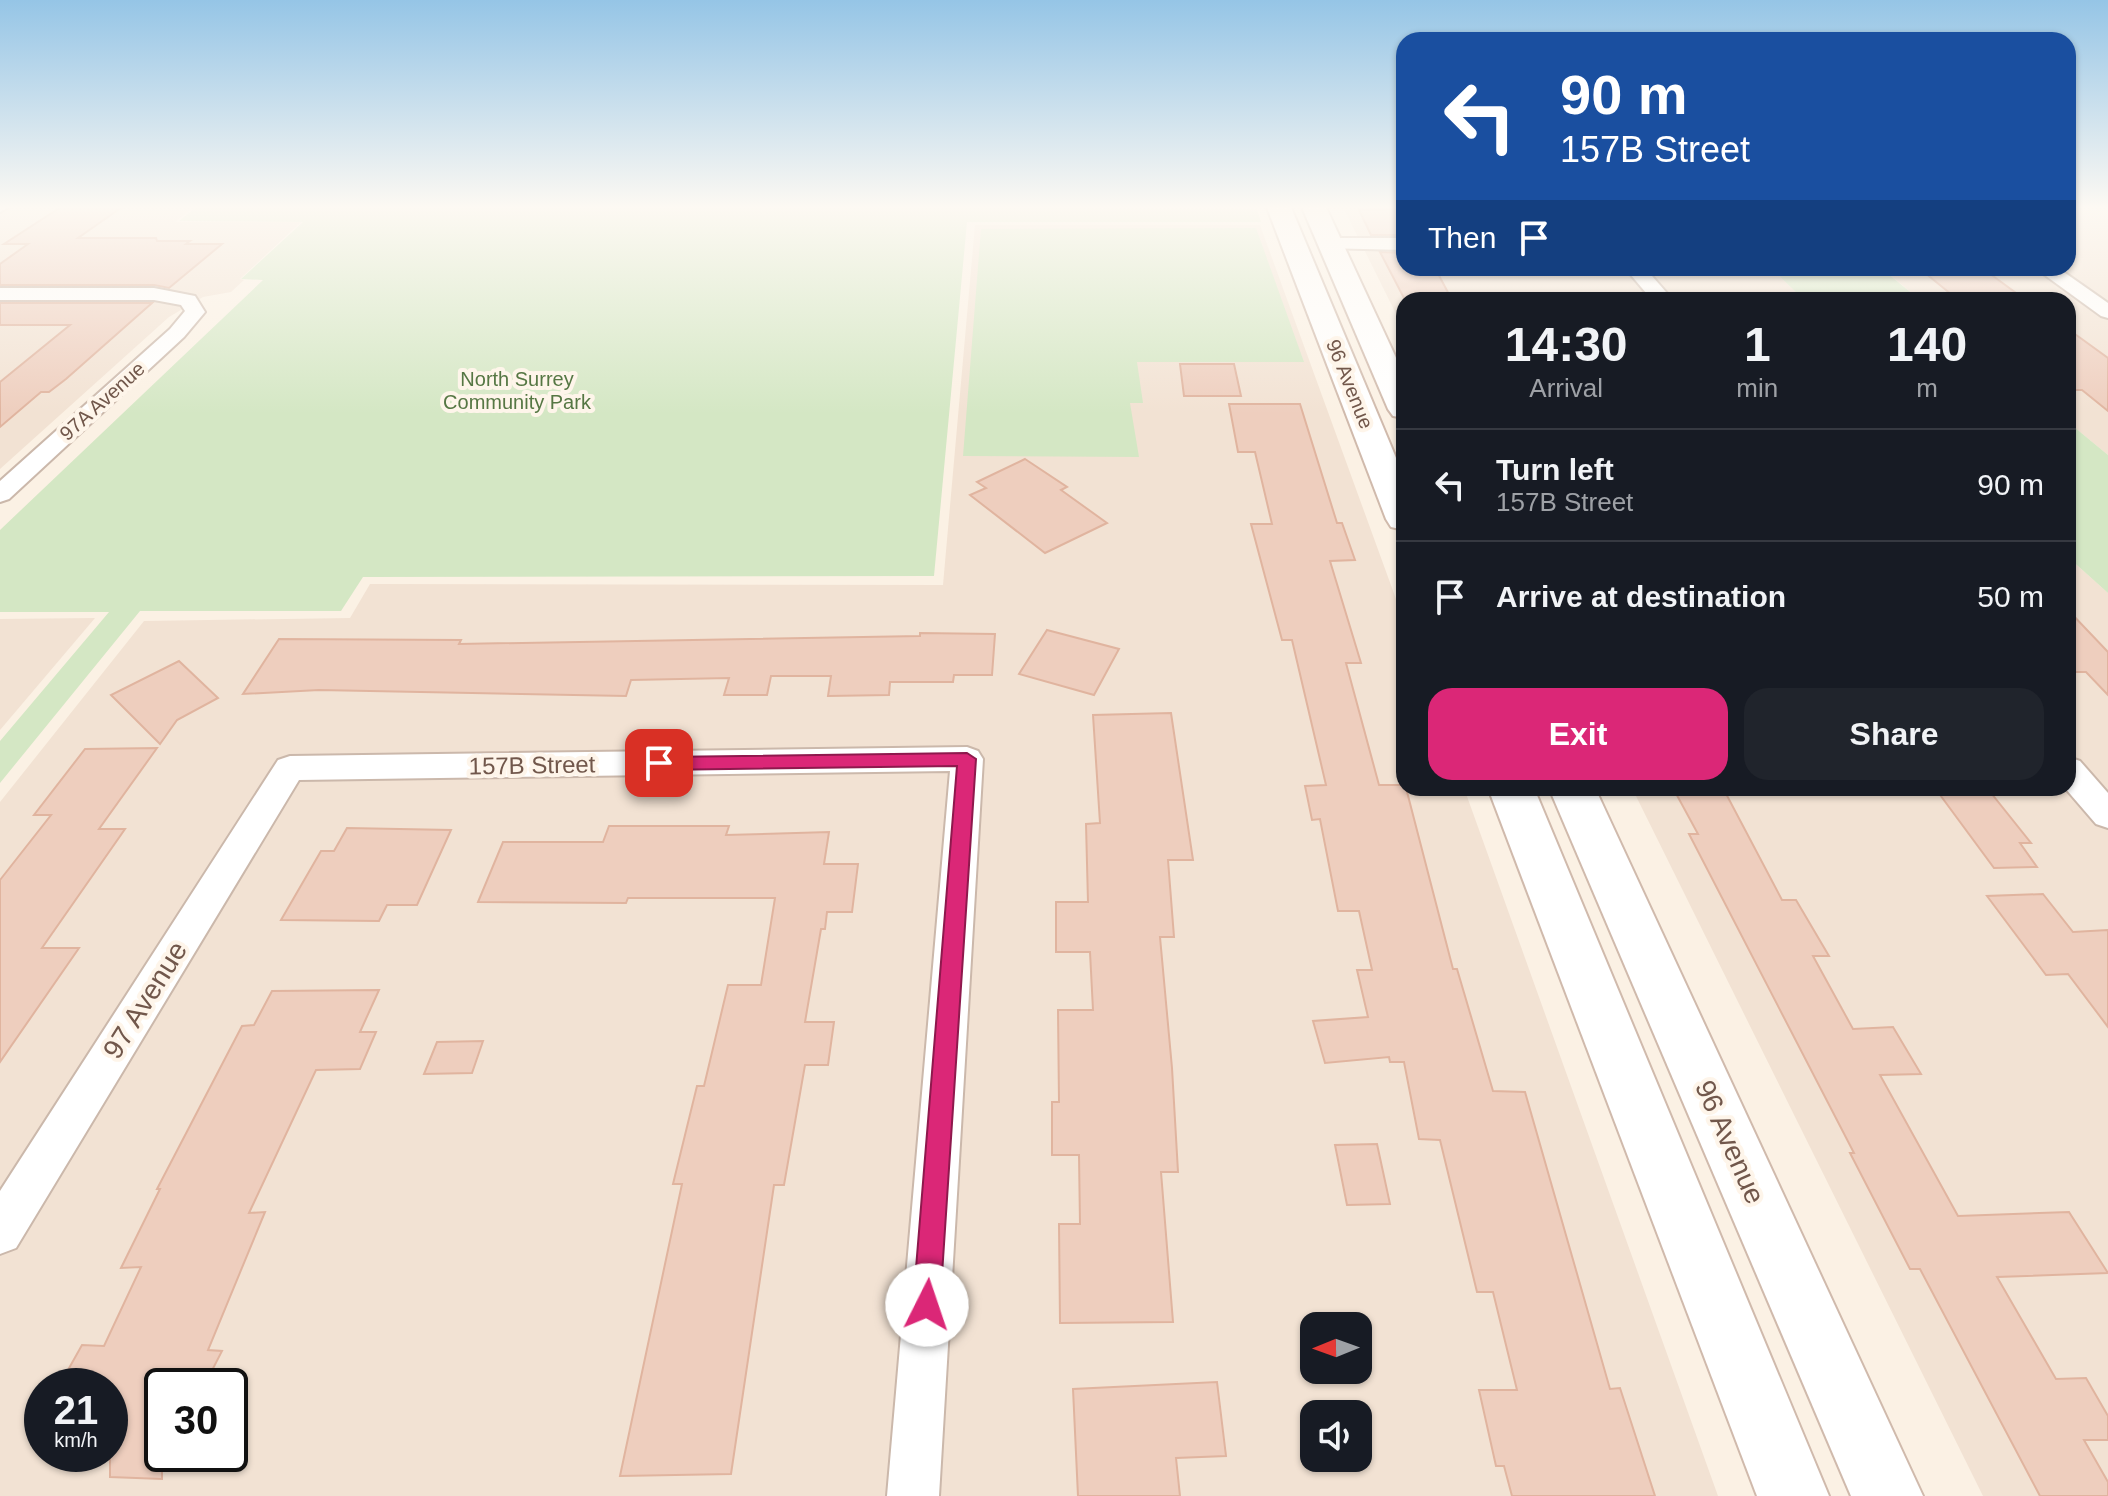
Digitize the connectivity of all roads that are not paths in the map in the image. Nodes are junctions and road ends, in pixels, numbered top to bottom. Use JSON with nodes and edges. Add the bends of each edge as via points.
{"nodes":[{"id":1,"x":1306,"y":275,"type":"edge"},
{"id":2,"x":1344,"y":275,"type":"edge"},
{"id":3,"x":1642,"y":276,"type":"edge"},
{"id":4,"x":2056,"y":276,"type":"edge"},
{"id":5,"x":1656,"y":292,"type":"edge"},
{"id":6,"x":0,"y":294,"type":"edge"},
{"id":7,"x":2108,"y":312,"type":"edge"},
{"id":8,"x":1396,"y":391,"type":"edge"},
{"id":9,"x":0,"y":494,"type":"edge"},
{"id":10,"x":1396,"y":499,"type":"edge"},
{"id":11,"x":290,"y":768,"type":"joint"},
{"id":12,"x":2076,"y":778,"type":"edge"},
{"id":13,"x":1514,"y":796,"type":"edge"},
{"id":14,"x":1576,"y":796,"type":"edge"},
{"id":15,"x":2108,"y":815,"type":"edge"},
{"id":16,"x":0,"y":1232,"type":"edge"},
{"id":17,"x":913,"y":1496,"type":"edge"},
{"id":18,"x":1793,"y":1496,"type":"edge"},
{"id":19,"x":1887,"y":1496,"type":"edge"}],
"edges":[{"from":1,"to":10,"type":"main road","name":"96 Avenue"},
{"from":2,"to":8,"type":"main road","name":"96 Avenue"},
{"from":3,"to":5,"type":"street"},
{"from":4,"to":7,"type":"street"},
{"from":6,"to":9,"type":"street","name":"97A Avenue","via":[[154,294],[180,297],[193,303],[195,312]]},
{"from":11,"to":16,"type":"street","name":"97 Avenue"},
{"from":11,"to":17,"type":"street","name":"157B Street","via":[[967,759]]},
{"from":12,"to":15,"type":"street"},
{"from":13,"to":18,"type":"main road"},
{"from":14,"to":19,"type":"main road","name":"96 Avenue"}]}
